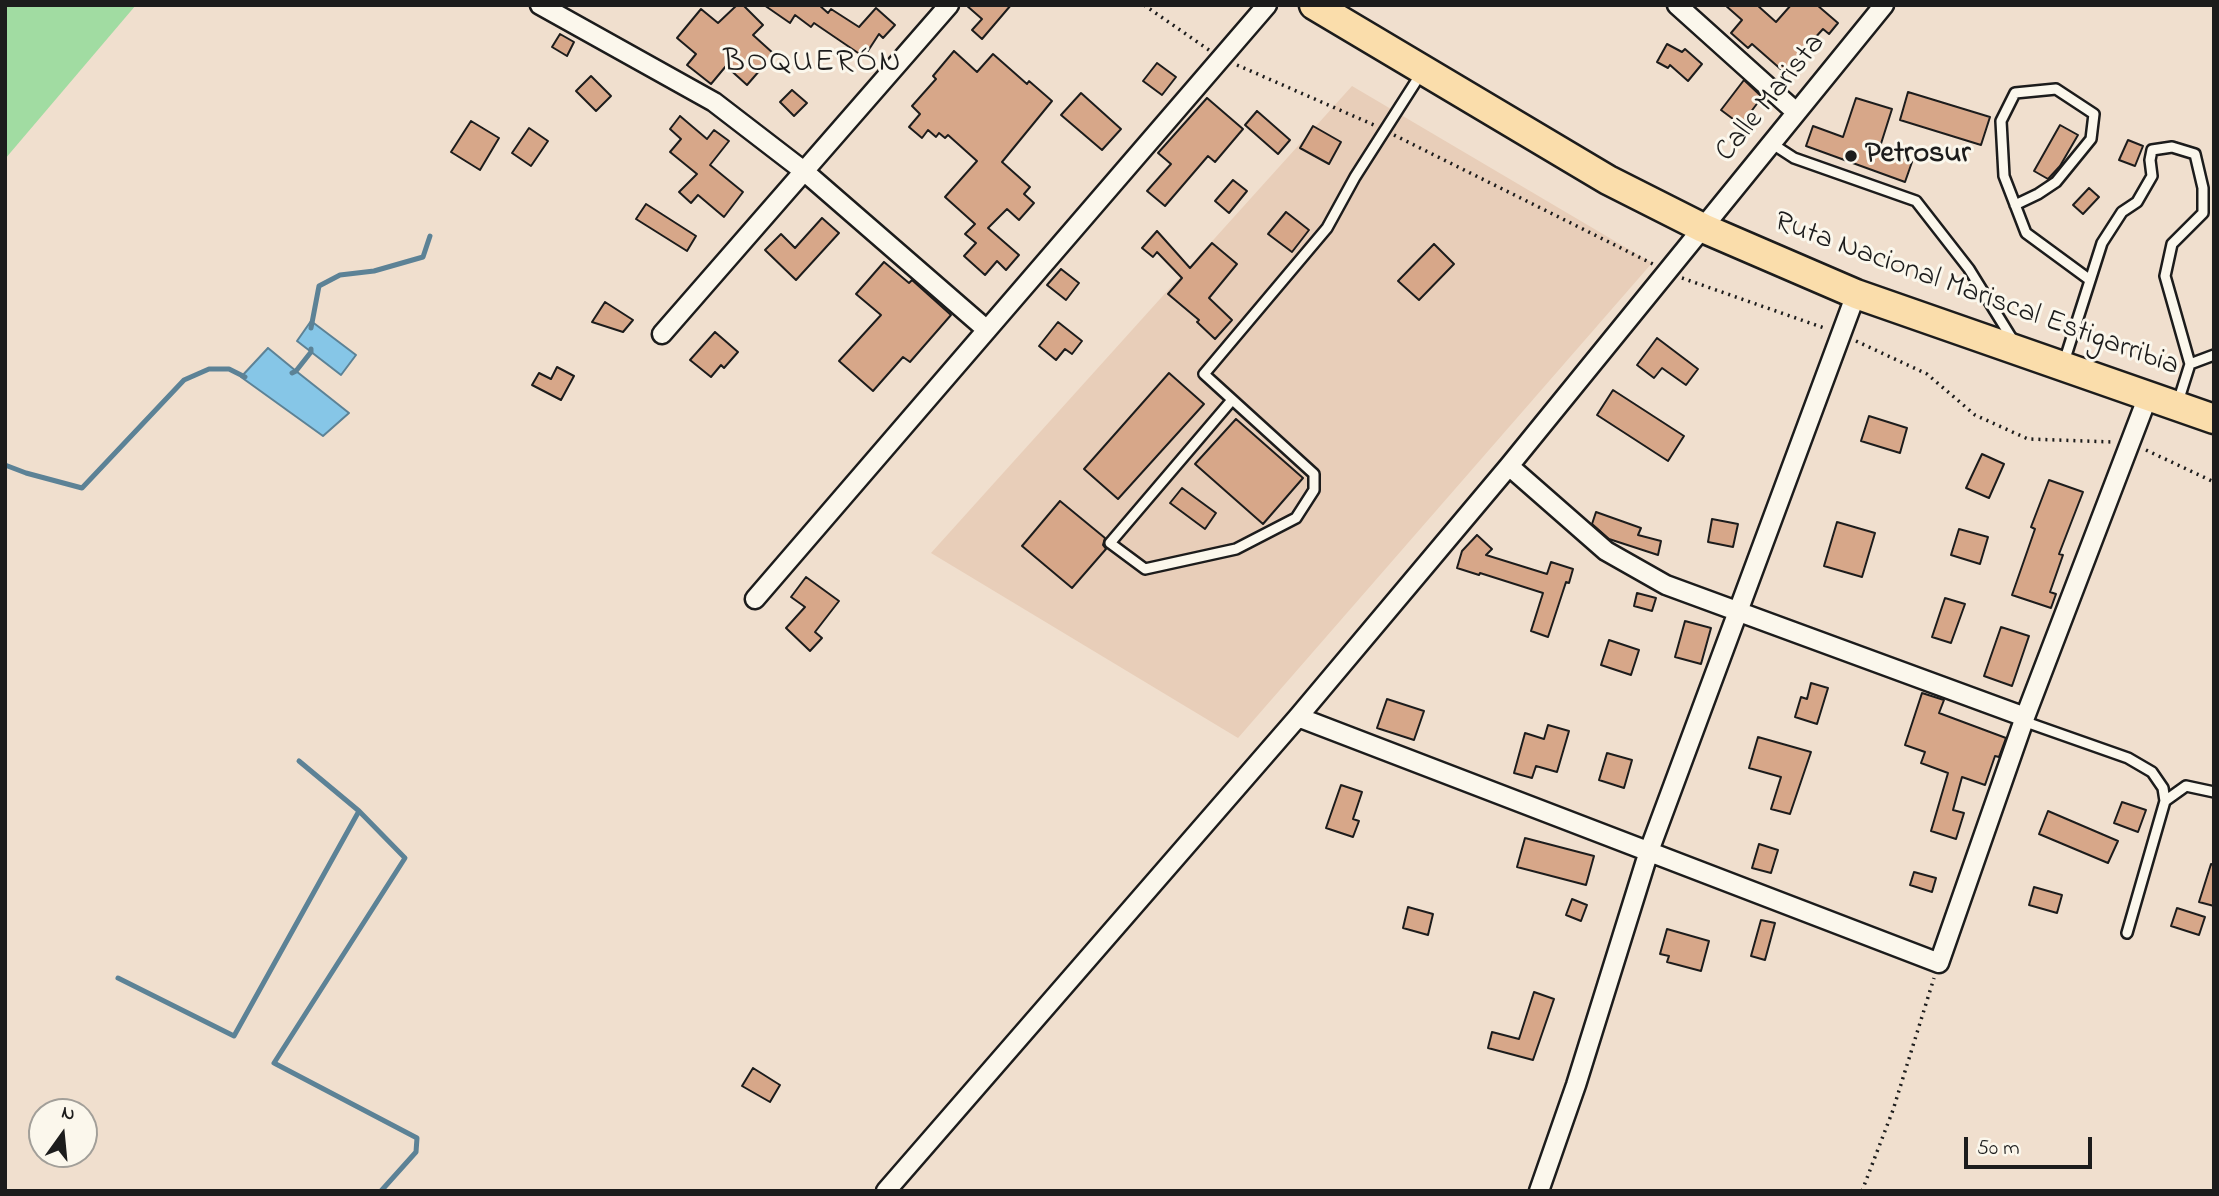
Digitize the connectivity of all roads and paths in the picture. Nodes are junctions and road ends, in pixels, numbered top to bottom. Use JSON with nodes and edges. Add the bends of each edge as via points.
{"nodes":[{"id":1,"x":540,"y":5,"type":"edge"},
{"id":2,"x":949,"y":5,"type":"edge"},
{"id":3,"x":1144,"y":5,"type":"edge"},
{"id":4,"x":1267,"y":5,"type":"edge"},
{"id":5,"x":1314,"y":5,"type":"edge"},
{"id":6,"x":1677,"y":5,"type":"edge"},
{"id":7,"x":1884,"y":5,"type":"edge"},
{"id":8,"x":1220,"y":58,"type":"junction"},
{"id":9,"x":1423,"y":71,"type":"junction"},
{"id":10,"x":1796,"y":112,"type":"junction"},
{"id":11,"x":1385,"y":130,"type":"junction"},
{"id":12,"x":1771,"y":143,"type":"junction"},
{"id":13,"x":805,"y":172,"type":"junction"},
{"id":14,"x":2015,"y":205,"type":"junction"},
{"id":15,"x":1703,"y":228,"type":"junction"},
{"id":16,"x":1668,"y":272,"type":"junction"},
{"id":17,"x":2090,"y":281,"type":"junction"},
{"id":18,"x":1856,"y":294,"type":"junction"},
{"id":19,"x":987,"y":330,"type":"junction"},
{"id":20,"x":663,"y":334,"type":"dead end"},
{"id":21,"x":1841,"y":334,"type":"junction"},
{"id":22,"x":2021,"y":353,"type":"junction"},
{"id":23,"x":2214,"y":355,"type":"edge"},
{"id":24,"x":2190,"y":364,"type":"junction"},
{"id":25,"x":2062,"y":367,"type":"junction"},
{"id":26,"x":2148,"y":396,"type":"junction"},
{"id":27,"x":1232,"y":400,"type":"junction"},
{"id":28,"x":2177,"y":406,"type":"junction"},
{"id":29,"x":2214,"y":419,"type":"edge"},
{"id":30,"x":2130,"y":443,"type":"junction"},
{"id":31,"x":1508,"y":466,"type":"junction"},
{"id":32,"x":2214,"y":482,"type":"edge"},
{"id":33,"x":755,"y":599,"type":"dead end"},
{"id":34,"x":1737,"y":612,"type":"junction"},
{"id":35,"x":1298,"y":717,"type":"junction"},
{"id":36,"x":2024,"y":719,"type":"junction"},
{"id":37,"x":2214,"y":792,"type":"edge"},
{"id":38,"x":2165,"y":801,"type":"junction"},
{"id":39,"x":1649,"y":851,"type":"junction"},
{"id":40,"x":2127,"y":933,"type":"dead end"},
{"id":41,"x":1939,"y":963,"type":"junction"},
{"id":42,"x":886,"y":1191,"type":"edge"},
{"id":43,"x":1539,"y":1191,"type":"edge"},
{"id":44,"x":1862,"y":1191,"type":"edge"}],
"edges":[{"from":1,"to":13,"type":"street","via":[[714,102]]},
{"from":2,"to":13,"type":"street"},
{"from":3,"to":8,"type":"path"},
{"from":4,"to":8,"type":"street"},
{"from":5,"to":9,"type":"main road","name":"Ruta Nacional Mariscal Estigarribia"},
{"from":6,"to":10,"type":"street"},
{"from":7,"to":10,"type":"street","name":"Calle Marista"},
{"from":8,"to":11,"type":"path"},
{"from":8,"to":19,"type":"street"},
{"from":9,"to":11,"type":"lane"},
{"from":9,"to":15,"type":"main road","name":"Ruta Nacional Mariscal Estigarribia","via":[[1608,180]]},
{"from":10,"to":12,"type":"street","name":"Calle Marista"},
{"from":11,"to":16,"type":"path"},
{"from":11,"to":27,"type":"lane","via":[[1327,228],[1204,374]]},
{"from":12,"to":15,"type":"street","name":"Calle Marista"},
{"from":12,"to":22,"type":"lane","via":[[1794,158],[1916,201],[1969,269]]},
{"from":13,"to":19,"type":"street"},
{"from":13,"to":20,"type":"street"},
{"from":14,"to":14,"type":"lane","via":[[2004,176],[2001,121],[2015,93],[2056,89],[2094,114],[2091,139],[2056,182]]},
{"from":14,"to":17,"type":"lane","via":[[2026,233]]},
{"from":15,"to":16,"type":"street","name":"Calle Marista"},
{"from":15,"to":18,"type":"main road","name":"Ruta Nacional Mariscal Estigarribia"},
{"from":16,"to":21,"type":"path"},
{"from":16,"to":31,"type":"street","name":"Calle Marista"},
{"from":17,"to":24,"type":"lane","via":[[2102,243],[2122,212],[2137,202],[2152,176],[2152,150],[2172,147],[2196,154],[2203,213],[2172,244],[2165,276]]},
{"from":17,"to":25,"type":"lane"},
{"from":18,"to":21,"type":"street"},
{"from":18,"to":22,"type":"main road","name":"Ruta Nacional Mariscal Estigarribia"},
{"from":19,"to":33,"type":"street"},
{"from":21,"to":30,"type":"path","via":[[1927,374],[1975,415],[2028,439]]},
{"from":21,"to":34,"type":"street"},
{"from":22,"to":25,"type":"main road","name":"Ruta Nacional Mariscal Estigarribia"},
{"from":23,"to":24,"type":"lane"},
{"from":24,"to":28,"type":"lane"},
{"from":25,"to":26,"type":"main road","name":"Ruta Nacional Mariscal Estigarribia"},
{"from":26,"to":28,"type":"main road","name":"Ruta Nacional Mariscal Estigarribia"},
{"from":26,"to":30,"type":"street"},
{"from":27,"to":27,"type":"lane","via":[[1110,543],[1145,569],[1236,549],[1296,518],[1314,490],[1314,474]]},
{"from":28,"to":29,"type":"main road","name":"Ruta Nacional Mariscal Estigarribia"},
{"from":30,"to":32,"type":"path"},
{"from":30,"to":36,"type":"street"},
{"from":31,"to":34,"type":"street","via":[[1606,551],[1666,585]]},
{"from":31,"to":35,"type":"street","name":"Calle Marista"},
{"from":34,"to":36,"type":"street"},
{"from":34,"to":39,"type":"street"},
{"from":35,"to":39,"type":"street"},
{"from":35,"to":42,"type":"street","name":"Calle Marista"},
{"from":36,"to":38,"type":"lane","via":[[2128,758],[2152,772]]},
{"from":36,"to":41,"type":"street"},
{"from":37,"to":38,"type":"lane","via":[[2186,786]]},
{"from":38,"to":40,"type":"lane"},
{"from":39,"to":41,"type":"street"},
{"from":39,"to":43,"type":"street"},
{"from":41,"to":44,"type":"path"}]}
